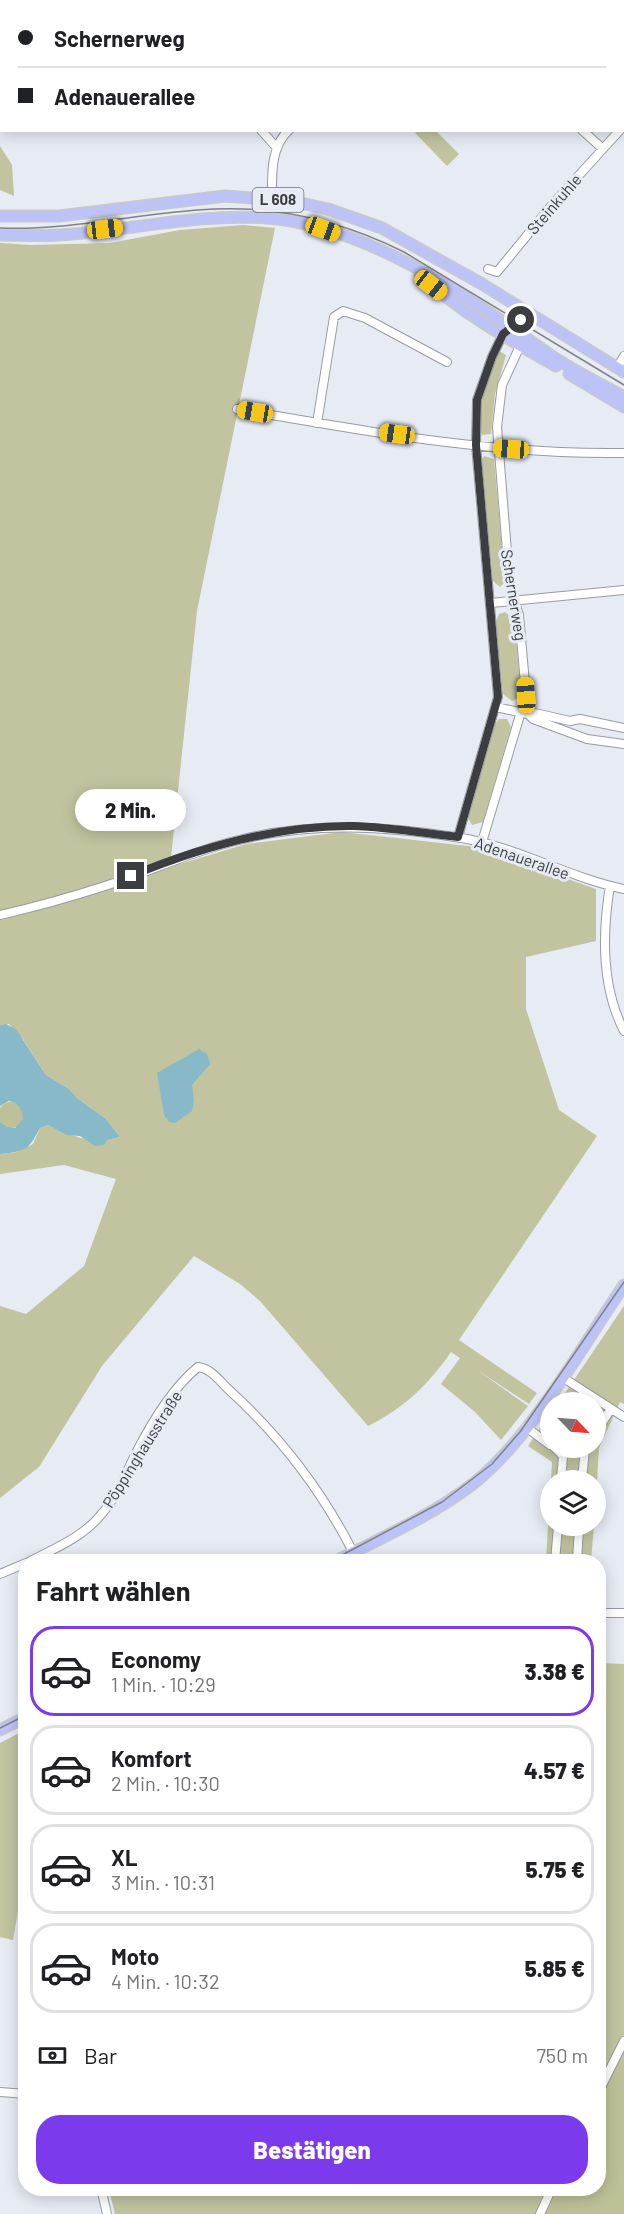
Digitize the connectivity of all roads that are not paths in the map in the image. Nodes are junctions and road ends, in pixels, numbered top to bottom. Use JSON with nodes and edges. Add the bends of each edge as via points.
{"nodes":[{"id":1,"x":263,"y":132,"type":"edge"},
{"id":2,"x":288,"y":132,"type":"edge"},
{"id":3,"x":584,"y":132,"type":"edge"},
{"id":4,"x":618,"y":132,"type":"edge"},
{"id":5,"x":277,"y":148,"type":"junction"},
{"id":6,"x":603,"y":149,"type":"junction"},
{"id":7,"x":272,"y":199,"type":"junction"},
{"id":8,"x":0,"y":216,"type":"edge"},
{"id":9,"x":0,"y":235,"type":"edge"},
{"id":10,"x":488,"y":269,"type":"dead end"},
{"id":11,"x":530,"y":315,"type":"junction"},
{"id":12,"x":507,"y":330,"type":"junction"},
{"id":13,"x":523,"y":334,"type":"junction"},
{"id":14,"x":520,"y":346,"type":"junction"},
{"id":15,"x":624,"y":356,"type":"edge"},
{"id":16,"x":447,"y":362,"type":"dead end"},
{"id":17,"x":620,"y":370,"type":"edge"},
{"id":18,"x":624,"y":397,"type":"edge"},
{"id":19,"x":624,"y":407,"type":"edge"},
{"id":20,"x":237,"y":409,"type":"dead end"},
{"id":21,"x":317,"y":423,"type":"junction"},
{"id":22,"x":476,"y":445,"type":"junction"},
{"id":23,"x":497,"y":448,"type":"junction"},
{"id":24,"x":624,"y":453,"type":"edge"},
{"id":25,"x":624,"y":590,"type":"edge"},
{"id":26,"x":514,"y":601,"type":"junction"},
{"id":27,"x":491,"y":603,"type":"junction"},
{"id":28,"x":496,"y":707,"type":"junction"},
{"id":29,"x":524,"y":713,"type":"junction"},
{"id":30,"x":570,"y":721,"type":"junction"},
{"id":31,"x":624,"y":728,"type":"edge"},
{"id":32,"x":568,"y":731,"type":"junction"},
{"id":33,"x":624,"y":744,"type":"edge"},
{"id":34,"x":458,"y":837,"type":"junction"},
{"id":35,"x":482,"y":843,"type":"junction"},
{"id":36,"x":610,"y":886,"type":"junction"},
{"id":37,"x":624,"y":889,"type":"edge"},
{"id":38,"x":0,"y":915,"type":"edge"},
{"id":39,"x":624,"y":1031,"type":"edge"},
{"id":40,"x":624,"y":1285,"type":"edge"},
{"id":41,"x":562,"y":1377,"type":"junction"},
{"id":42,"x":611,"y":1409,"type":"junction"},
{"id":43,"x":606,"y":1417,"type":"edge"},
{"id":44,"x":624,"y":1417,"type":"edge"},
{"id":45,"x":526,"y":1427,"type":"junction"},
{"id":46,"x":540,"y":1438,"type":"edge"},
{"id":47,"x":557,"y":1536,"type":"edge"},
{"id":48,"x":578,"y":1536,"type":"edge"},
{"id":49,"x":353,"y":1552,"type":"junction"},
{"id":50,"x":43,"y":1554,"type":"edge"},
{"id":51,"x":349,"y":1554,"type":"edge"},
{"id":52,"x":556,"y":1554,"type":"edge"},
{"id":53,"x":577,"y":1554,"type":"edge"},
{"id":54,"x":18,"y":1566,"type":"edge"},
{"id":55,"x":0,"y":1574,"type":"edge"},
{"id":56,"x":606,"y":1613,"type":"edge"},
{"id":57,"x":624,"y":1613,"type":"edge"},
{"id":58,"x":18,"y":1721,"type":"edge"},
{"id":59,"x":0,"y":1730,"type":"edge"},
{"id":60,"x":624,"y":2042,"type":"edge"},
{"id":61,"x":606,"y":2077,"type":"edge"},
{"id":62,"x":0,"y":2092,"type":"edge"},
{"id":63,"x":18,"y":2093,"type":"edge"},
{"id":64,"x":103,"y":2196,"type":"edge"},
{"id":65,"x":548,"y":2196,"type":"edge"},
{"id":66,"x":107,"y":2214,"type":"edge"},
{"id":67,"x":540,"y":2214,"type":"edge"}],
"edges":[{"from":1,"to":5,"type":"street"},
{"from":2,"to":5,"type":"street"},
{"from":3,"to":6,"type":"street"},
{"from":4,"to":6,"type":"street","name":"Steinkuhle"},
{"from":5,"to":7,"type":"street"},
{"from":6,"to":10,"type":"street","name":"Steinkuhle","via":[[497,272]]},
{"from":7,"to":8,"type":"main road","number":"L 608","via":[[225,196],[59,216]]},
{"from":7,"to":11,"type":"main road","number":"L 608","via":[[328,209],[382,228]]},
{"from":9,"to":12,"type":"main road","number":"L 608","via":[[59,235],[218,216],[269,218],[323,229],[373,247],[416,270],[441,293]]},
{"from":11,"to":12,"type":"street"},
{"from":11,"to":13,"type":"street","name":"Schernerweg"},
{"from":11,"to":17,"type":"main road","number":"L 608"},
{"from":12,"to":13,"type":"main road"},
{"from":12,"to":14,"type":"main road","number":"L 608"},
{"from":12,"to":22,"type":"street","name":"Schernerweg","via":[[492,357],[477,400]]},
{"from":13,"to":14,"type":"street","name":"Schernerweg"},
{"from":13,"to":18,"type":"main road","via":[[550,355]]},
{"from":14,"to":19,"type":"main road","number":"L 608"},
{"from":14,"to":23,"type":"street","name":"Schernerweg","via":[[502,385]]},
{"from":15,"to":17,"type":"street"},
{"from":16,"to":21,"type":"street","via":[[365,318],[342,311],[334,317]]},
{"from":20,"to":21,"type":"street"},
{"from":21,"to":22,"type":"street"},
{"from":22,"to":23,"type":"street"},
{"from":22,"to":27,"type":"street","name":"Schernerweg"},
{"from":23,"to":24,"type":"street"},
{"from":23,"to":26,"type":"street","name":"Schernerweg"},
{"from":25,"to":26,"type":"street"},
{"from":26,"to":27,"type":"street"},
{"from":26,"to":29,"type":"street","name":"Schernerweg","via":[[522,639]]},
{"from":27,"to":28,"type":"street","name":"Schernerweg"},
{"from":28,"to":29,"type":"street"},
{"from":28,"to":34,"type":"street","name":"Schernerweg"},
{"from":29,"to":30,"type":"street"},
{"from":29,"to":32,"type":"street"},
{"from":29,"to":35,"type":"street","name":"Schernerweg"},
{"from":30,"to":31,"type":"street","via":[[580,719]]},
{"from":30,"to":32,"type":"street"},
{"from":32,"to":33,"type":"street","via":[[587,739]]},
{"from":34,"to":35,"type":"street","name":"Adenauerallee"},
{"from":34,"to":38,"type":"street","name":"Adenauerallee","via":[[356,826],[259,835],[166,862],[105,886]]},
{"from":35,"to":36,"type":"street","name":"Adenauerallee"},
{"from":36,"to":37,"type":"street","name":"Adenauerallee"},
{"from":36,"to":39,"type":"street","via":[[605,916],[606,971]]},
{"from":40,"to":41,"type":"main road"},
{"from":41,"to":42,"type":"street"},
{"from":41,"to":45,"type":"main road"},
{"from":42,"to":43,"type":"street"},
{"from":42,"to":44,"type":"street"},
{"from":45,"to":46,"type":"street"},
{"from":45,"to":49,"type":"main road","via":[[485,1473],[454,1497]]},
{"from":47,"to":52,"type":"street"},
{"from":48,"to":53,"type":"street"},
{"from":49,"to":50,"type":"street","name":"Pöppinghausstraße","via":[[298,1466],[267,1427],[210,1372],[198,1367],[157,1419],[99,1518]]},
{"from":49,"to":51,"type":"main road"},
{"from":54,"to":55,"type":"street","name":"Pöppinghausstraße"},
{"from":56,"to":57,"type":"street"},
{"from":58,"to":59,"type":"main road"},
{"from":60,"to":61,"type":"street"},
{"from":62,"to":63,"type":"street"},
{"from":64,"to":66,"type":"street"},
{"from":65,"to":67,"type":"street"}]}
